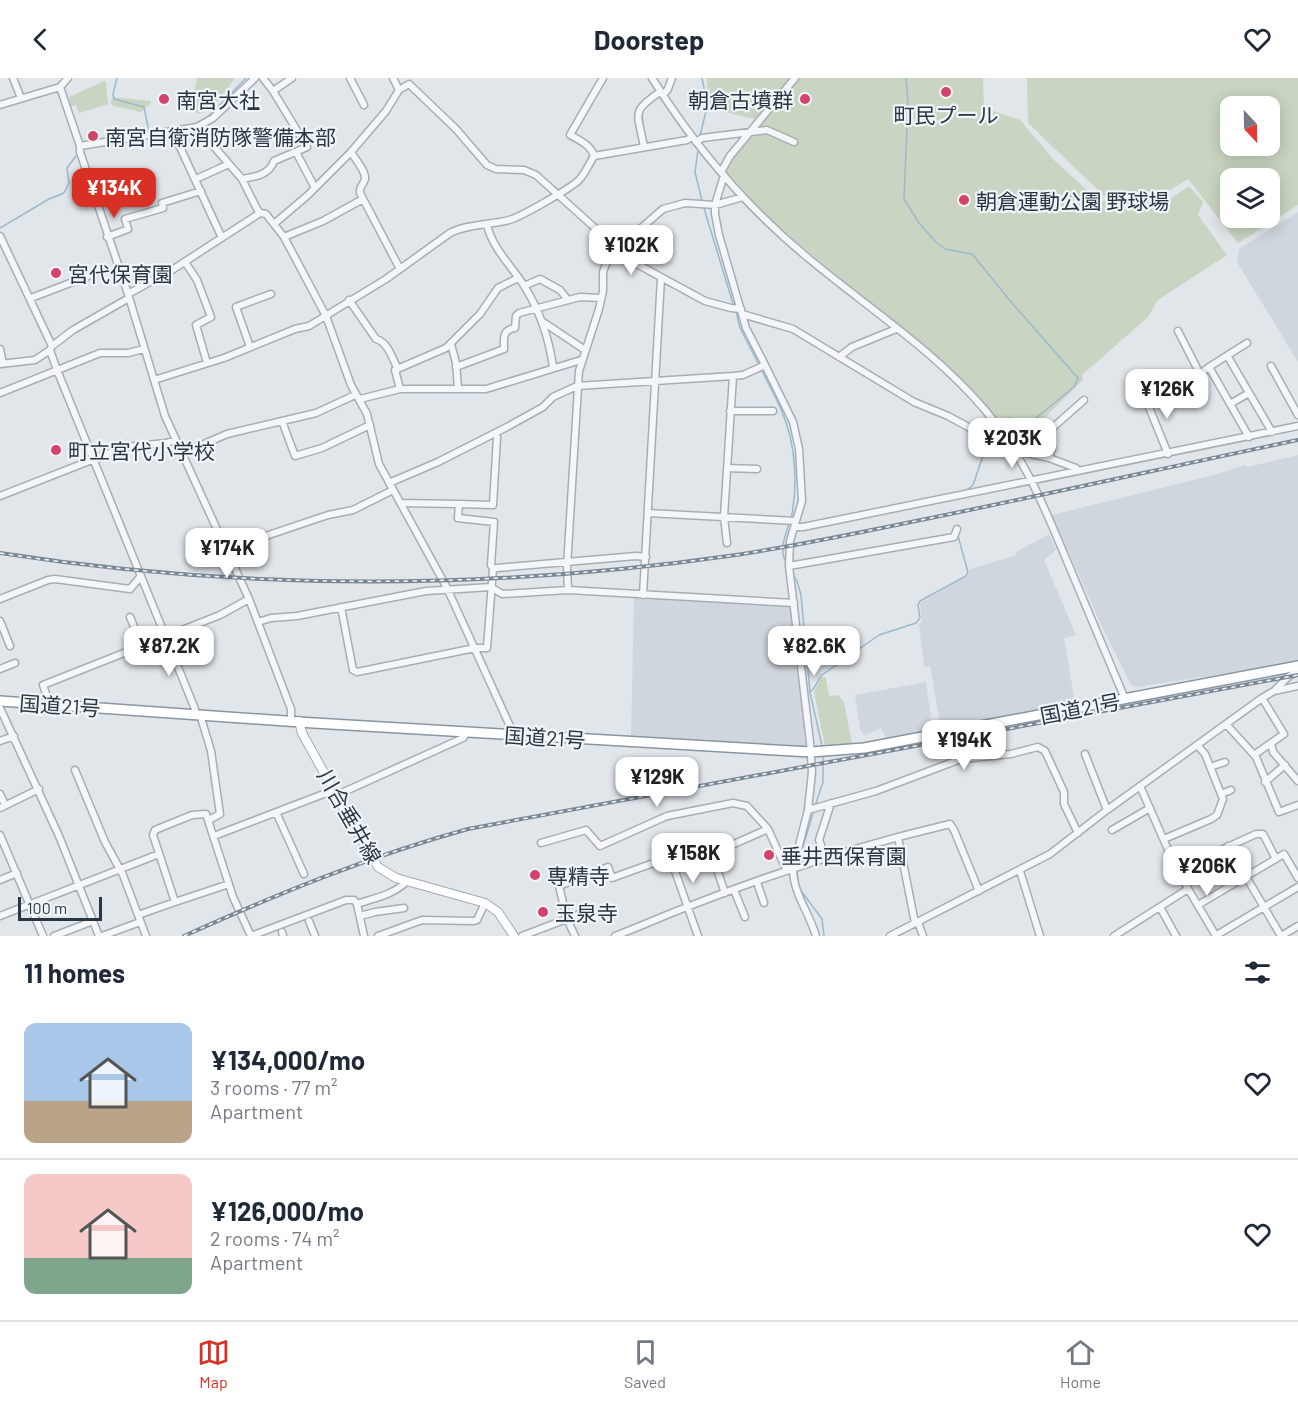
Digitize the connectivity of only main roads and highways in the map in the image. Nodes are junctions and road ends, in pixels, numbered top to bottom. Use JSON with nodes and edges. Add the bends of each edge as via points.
{"nodes":[{"id":1,"x":1298,"y":666,"type":"edge"},
{"id":2,"x":0,"y":701,"type":"edge"},
{"id":3,"x":295,"y":721,"type":"junction"},
{"id":4,"x":513,"y":936,"type":"edge"}],
"edges":[{"from":1,"to":3,"type":"highway","name":"国道21号","via":[[864,748],[811,752]]},
{"from":2,"to":3,"type":"highway","name":"国道21号"},
{"from":3,"to":4,"type":"main road","name":"川合垂井線","bridge":true,"via":[[378,867],[406,882],[485,903],[498,912]]}]}
